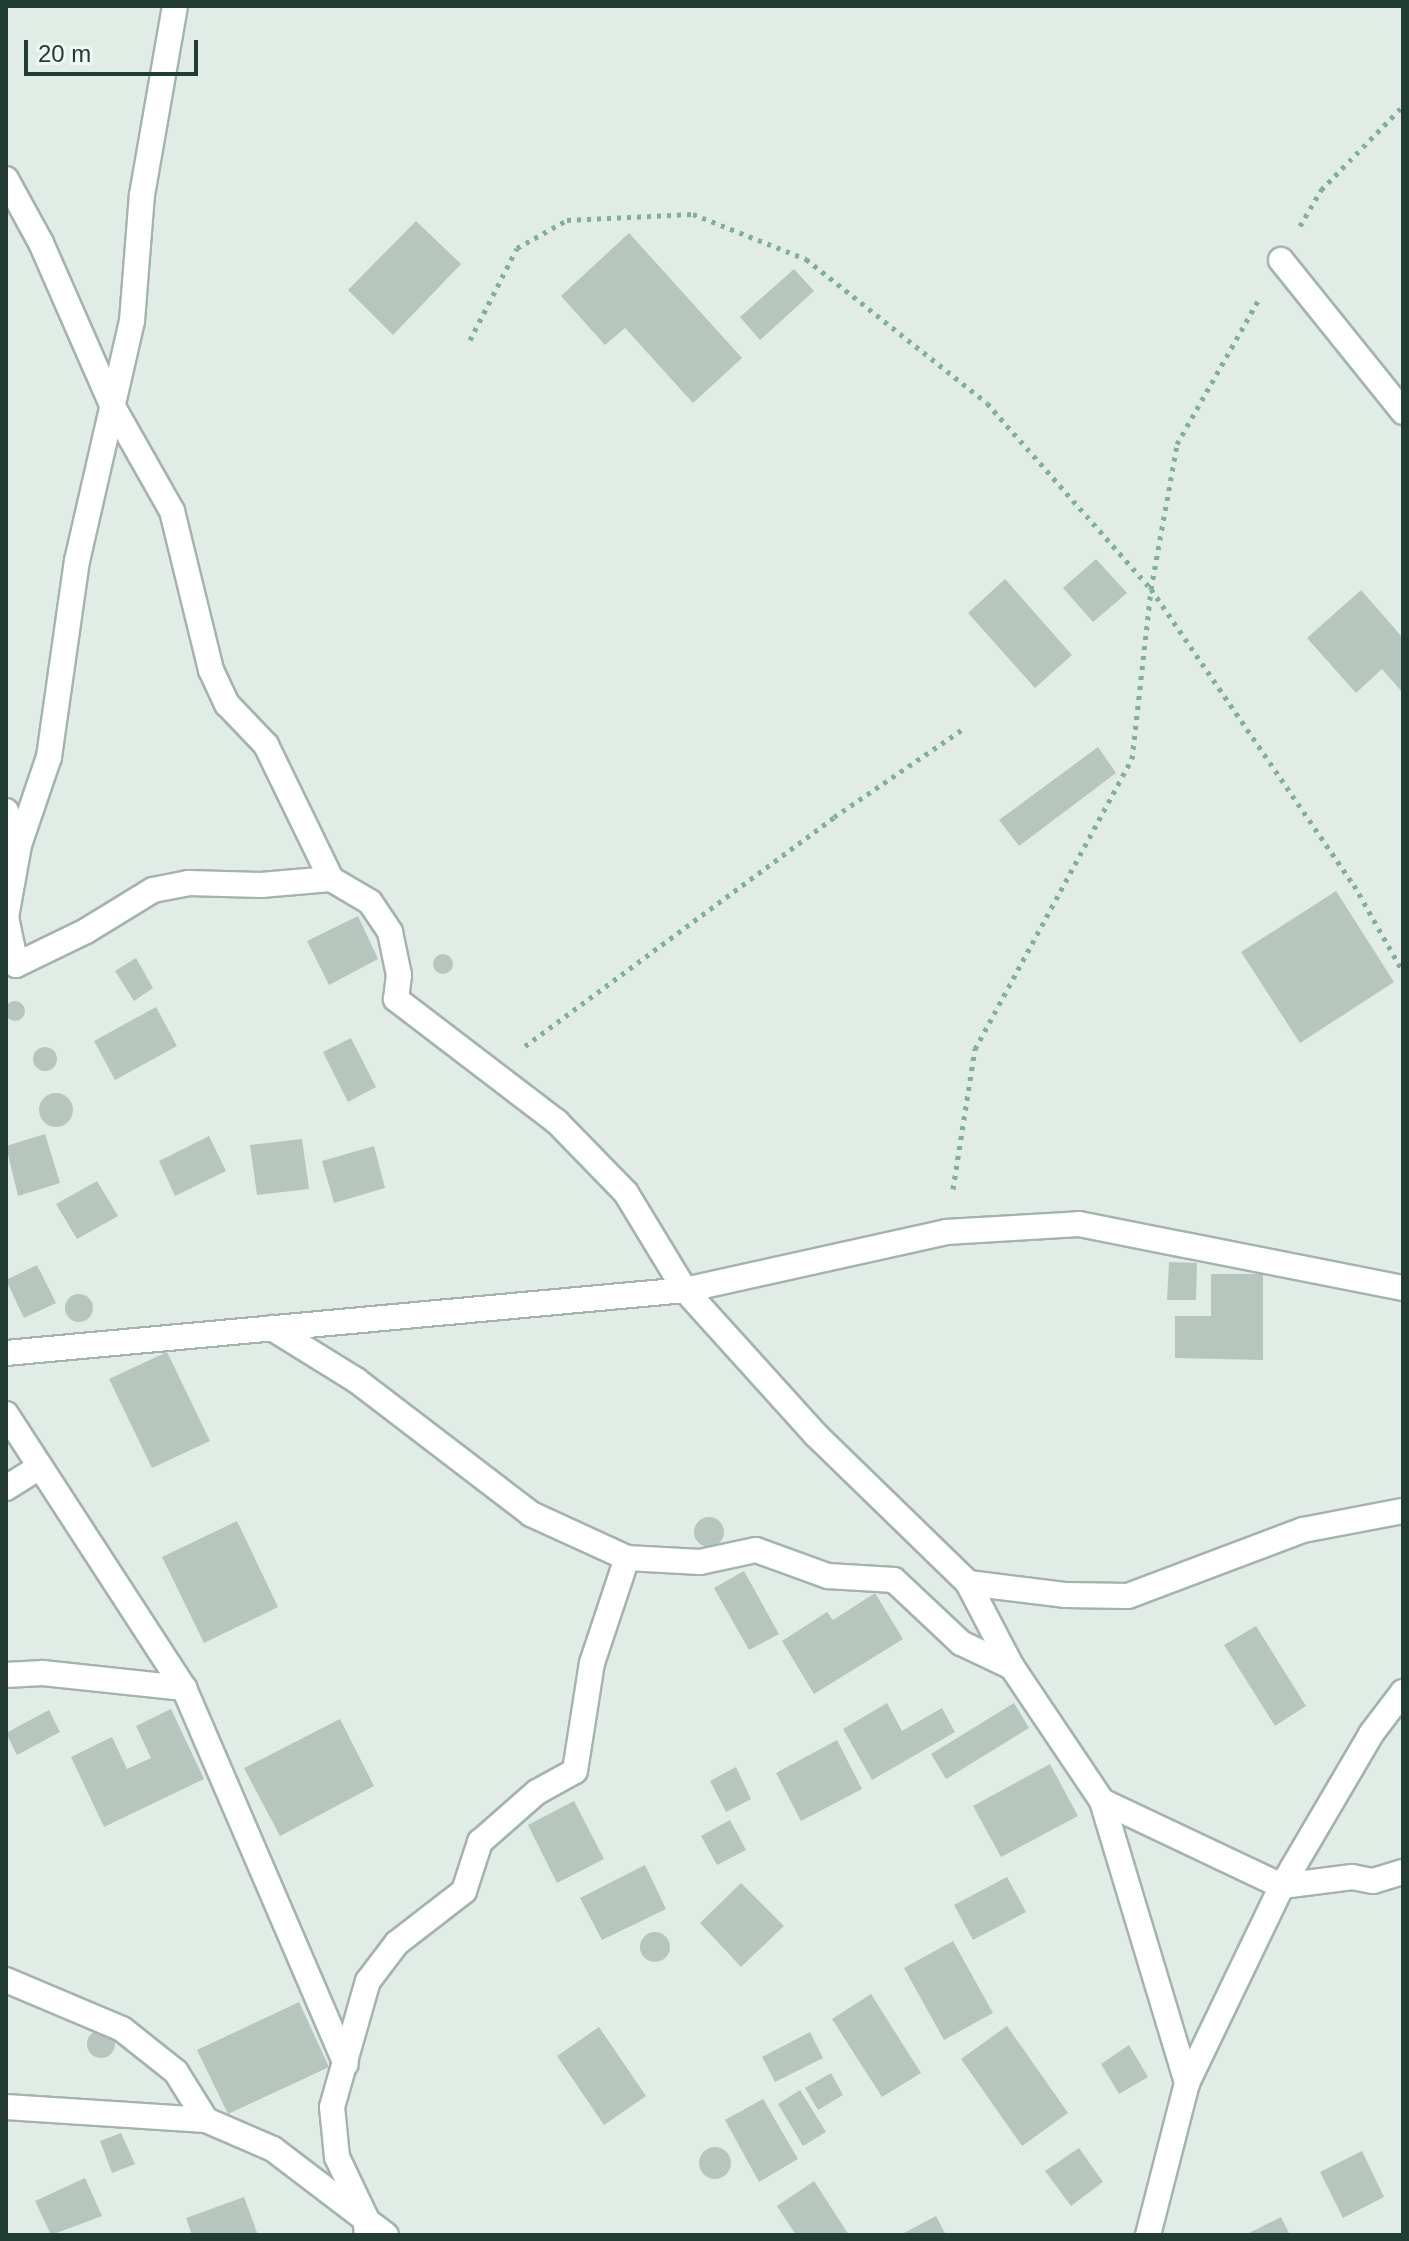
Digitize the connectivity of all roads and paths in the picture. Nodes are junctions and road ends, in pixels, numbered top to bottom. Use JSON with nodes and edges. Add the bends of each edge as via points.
{"nodes":[{"id":1,"x":175,"y":6,"type":"edge"},
{"id":2,"x":6,"y":179,"type":"edge"},
{"id":3,"x":1281,"y":260,"type":"dead end"},
{"id":4,"x":470,"y":340,"type":"dead end"},
{"id":5,"x":112,"y":405,"type":"junction"},
{"id":6,"x":1403,"y":412,"type":"edge"},
{"id":7,"x":1177,"y":444,"type":"dead end"},
{"id":8,"x":1151,"y":589,"type":"junction"},
{"id":9,"x":963,"y":729,"type":"dead end"},
{"id":10,"x":6,"y":811,"type":"edge"},
{"id":11,"x":19,"y":845,"type":"junction"},
{"id":12,"x":331,"y":879,"type":"junction"},
{"id":13,"x":1403,"y":972,"type":"edge"},
{"id":14,"x":489,"y":1073,"type":"junction"},
{"id":15,"x":946,"y":1232,"type":"junction"},
{"id":16,"x":1403,"y":1288,"type":"edge"},
{"id":17,"x":685,"y":1290,"type":"junction"},
{"id":18,"x":272,"y":1328,"type":"junction"},
{"id":19,"x":6,"y":1353,"type":"edge"},
{"id":20,"x":6,"y":1414,"type":"edge"},
{"id":21,"x":38,"y":1468,"type":"junction"},
{"id":22,"x":6,"y":1488,"type":"edge"},
{"id":23,"x":1403,"y":1511,"type":"edge"},
{"id":24,"x":627,"y":1558,"type":"junction"},
{"id":25,"x":968,"y":1583,"type":"junction"},
{"id":26,"x":1012,"y":1667,"type":"junction"},
{"id":27,"x":6,"y":1675,"type":"edge"},
{"id":28,"x":184,"y":1688,"type":"junction"},
{"id":29,"x":1403,"y":1692,"type":"edge"},
{"id":30,"x":1102,"y":1801,"type":"junction"},
{"id":31,"x":1403,"y":1872,"type":"edge"},
{"id":32,"x":1282,"y":1886,"type":"junction"},
{"id":33,"x":6,"y":1980,"type":"edge"},
{"id":34,"x":347,"y":2066,"type":"junction"},
{"id":35,"x":1187,"y":2083,"type":"junction"},
{"id":36,"x":6,"y":2107,"type":"edge"},
{"id":37,"x":206,"y":2120,"type":"junction"},
{"id":38,"x":366,"y":2226,"type":"edge"},
{"id":39,"x":386,"y":2235,"type":"edge"},
{"id":40,"x":1148,"y":2235,"type":"edge"}],
"edges":[{"from":1,"to":5,"type":"street","via":[[142,195],[132,321]]},
{"from":2,"to":5,"type":"street","via":[[41,243]]},
{"from":3,"to":6,"type":"street"},
{"from":4,"to":8,"type":"path","via":[[517,248],[567,220],[693,214],[806,259],[987,403]]},
{"from":5,"to":11,"type":"street","via":[[77,561],[49,757]]},
{"from":5,"to":12,"type":"street","via":[[172,511],[211,670],[227,704],[266,745]]},
{"from":7,"to":8,"type":"path"},
{"from":8,"to":13,"type":"path","via":[[1354,885]]},
{"from":8,"to":15,"type":"path","via":[[1132,759],[975,1049]]},
{"from":9,"to":14,"type":"path","via":[[834,817]]},
{"from":10,"to":11,"type":"street"},
{"from":11,"to":12,"type":"street","via":[[6,917],[16,965],[153,890],[188,883],[261,885]]},
{"from":12,"to":14,"type":"street","via":[[370,902],[390,932],[399,975],[396,999]]},
{"from":14,"to":17,"type":"street","via":[[557,1122],[626,1193]]},
{"from":15,"to":16,"type":"street","via":[[1079,1224]]},
{"from":15,"to":17,"type":"street"},
{"from":17,"to":18,"type":"street"},
{"from":17,"to":25,"type":"street","via":[[816,1435]]},
{"from":18,"to":19,"type":"street"},
{"from":18,"to":24,"type":"street","via":[[356,1380],[531,1514]]},
{"from":20,"to":21,"type":"street"},
{"from":21,"to":22,"type":"street"},
{"from":21,"to":28,"type":"street"},
{"from":23,"to":25,"type":"street","via":[[1303,1530],[1128,1596],[1066,1595]]},
{"from":24,"to":26,"type":"street","via":[[700,1562],[756,1550],[828,1576],[894,1580],[961,1643]]},
{"from":24,"to":34,"type":"street","via":[[592,1663],[575,1771],[537,1792],[480,1842],[464,1891],[397,1943],[368,1981],[352,2023]]},
{"from":25,"to":26,"type":"street"},
{"from":26,"to":30,"type":"street"},
{"from":27,"to":28,"type":"street","via":[[43,1673]]},
{"from":28,"to":34,"type":"street"},
{"from":29,"to":32,"type":"street","via":[[1371,1734]]},
{"from":30,"to":32,"type":"street"},
{"from":30,"to":35,"type":"street"},
{"from":31,"to":32,"type":"street","via":[[1373,1881],[1352,1877]]},
{"from":32,"to":35,"type":"street"},
{"from":33,"to":37,"type":"street","via":[[122,2029],[176,2072]]},
{"from":34,"to":38,"type":"street","via":[[332,2107],[337,2157]]},
{"from":35,"to":40,"type":"street"},
{"from":36,"to":37,"type":"street"},
{"from":37,"to":38,"type":"street","via":[[273,2149]]},
{"from":38,"to":39,"type":"street"}]}
